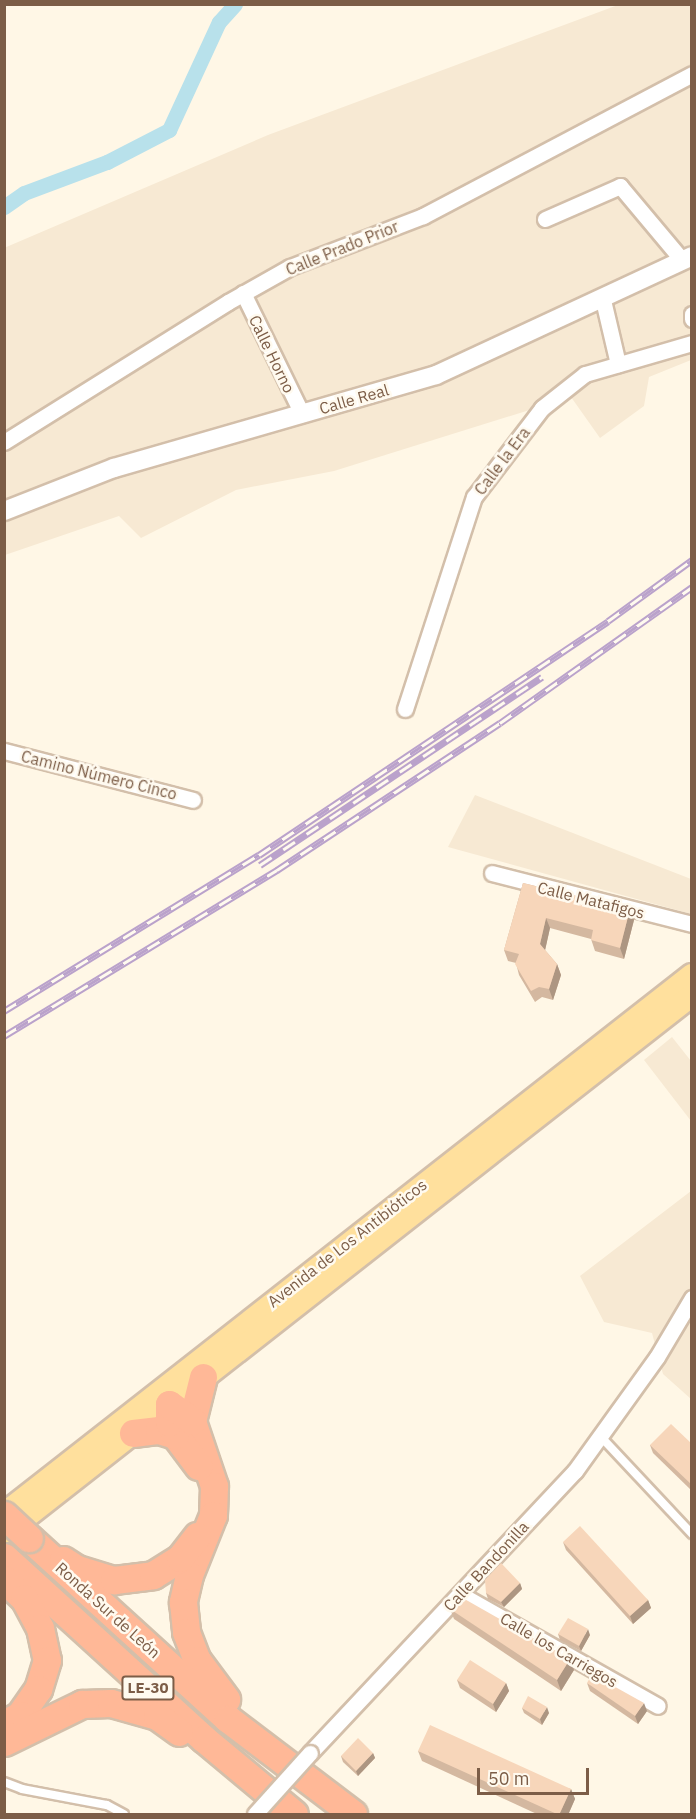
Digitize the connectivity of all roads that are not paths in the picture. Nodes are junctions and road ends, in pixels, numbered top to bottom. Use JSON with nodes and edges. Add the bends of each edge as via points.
{"nodes":[{"id":1,"x":692,"y":74,"type":"edge"},
{"id":2,"x":545,"y":219,"type":"dead end"},
{"id":3,"x":687,"y":258,"type":"edge"},
{"id":4,"x":243,"y":293,"type":"junction"},
{"id":5,"x":603,"y":300,"type":"junction"},
{"id":6,"x":692,"y":314,"type":"edge"},
{"id":7,"x":692,"y":319,"type":"edge"},
{"id":8,"x":692,"y":344,"type":"edge"},
{"id":9,"x":618,"y":364,"type":"junction"},
{"id":10,"x":302,"y":414,"type":"junction"},
{"id":11,"x":4,"y":442,"type":"edge"},
{"id":12,"x":4,"y":511,"type":"edge"},
{"id":13,"x":405,"y":709,"type":"dead end"},
{"id":14,"x":4,"y":751,"type":"edge"},
{"id":15,"x":193,"y":800,"type":"dead end"},
{"id":16,"x":492,"y":873,"type":"dead end"},
{"id":17,"x":692,"y":924,"type":"edge"},
{"id":18,"x":692,"y":975,"type":"edge"},
{"id":19,"x":692,"y":995,"type":"edge"},
{"id":20,"x":596,"y":1070,"type":"junction"},
{"id":21,"x":554,"y":1080,"type":"junction"},
{"id":22,"x":443,"y":1188,"type":"junction"},
{"id":23,"x":343,"y":1246,"type":"junction"},
{"id":24,"x":692,"y":1298,"type":"edge"},
{"id":25,"x":203,"y":1377,"type":"junction"},
{"id":26,"x":170,"y":1404,"type":"junction"},
{"id":27,"x":184,"y":1428,"type":"junction"},
{"id":28,"x":133,"y":1433,"type":"junction"},
{"id":29,"x":600,"y":1437,"type":"junction"},
{"id":30,"x":4,"y":1516,"type":"edge"},
{"id":31,"x":692,"y":1534,"type":"edge"},
{"id":32,"x":17,"y":1536,"type":"edge"},
{"id":33,"x":5,"y":1557,"type":"edge"},
{"id":34,"x":4,"y":1579,"type":"edge"},
{"id":35,"x":460,"y":1594,"type":"junction"},
{"id":36,"x":658,"y":1706,"type":"dead end"},
{"id":37,"x":4,"y":1724,"type":"edge"},
{"id":38,"x":4,"y":1742,"type":"edge"},
{"id":39,"x":274,"y":1754,"type":"junction"},
{"id":40,"x":4,"y":1782,"type":"edge"},
{"id":41,"x":124,"y":1815,"type":"edge"},
{"id":42,"x":255,"y":1815,"type":"edge"},
{"id":43,"x":285,"y":1815,"type":"edge"},
{"id":44,"x":294,"y":1815,"type":"edge"},
{"id":45,"x":353,"y":1815,"type":"edge"}],
"edges":[{"from":1,"to":4,"type":"street","name":"Calle Prado Prior","via":[[499,179],[414,220],[290,267]]},
{"from":2,"to":3,"type":"street","via":[[620,186]]},
{"from":3,"to":5,"type":"street","name":"Calle Real"},
{"from":4,"to":10,"type":"street","name":"Calle Horno"},
{"from":4,"to":11,"type":"street","name":"Calle Prado Prior"},
{"from":5,"to":9,"type":"street"},
{"from":5,"to":10,"type":"street","name":"Calle Real","via":[[436,375]]},
{"from":6,"to":7,"type":"street"},
{"from":8,"to":9,"type":"street","name":"Calle la Era"},
{"from":9,"to":13,"type":"street","name":"Calle la Era","via":[[585,374],[542,408],[474,497]]},
{"from":10,"to":12,"type":"street","name":"Calle Real","via":[[114,468]]},
{"from":14,"to":15,"type":"street","name":"Camino Número Cinco"},
{"from":16,"to":17,"type":"street","name":"Calle Matafigos"},
{"from":18,"to":21,"type":"main road","name":"Avenida de Los Antibióticos"},
{"from":19,"to":20,"type":"main road","name":"Avenida de Los Antibióticos"},
{"from":20,"to":21,"type":"main road","via":[[572,1080]]},
{"from":20,"to":22,"type":"main road","name":"Avenida de Los Antibióticos"},
{"from":21,"to":22,"type":"main road","via":[[549,1095],[466,1161]]},
{"from":21,"to":23,"type":"main road","name":"Avenida de Los Antibióticos"},
{"from":22,"to":25,"type":"main road","name":"Avenida de Los Antibióticos"},
{"from":23,"to":26,"type":"main road","via":[[318,1276],[186,1382]]},
{"from":23,"to":30,"type":"main road","name":"Avenida de Los Antibióticos"},
{"from":24,"to":29,"type":"street","name":"Calle Bandonilla","via":[[657,1357]]},
{"from":25,"to":26,"type":"main road","name":"Avenida de Los Antibióticos"},
{"from":25,"to":27,"type":"highway"},
{"from":26,"to":27,"type":"highway","via":[[170,1422]]},
{"from":26,"to":28,"type":"main road","name":"Avenida de Los Antibióticos"},
{"from":26,"to":30,"type":"main road","via":[[148,1412],[30,1503]]},
{"from":27,"to":28,"type":"highway"},
{"from":27,"to":32,"type":"highway","via":[[198,1466],[205,1502],[197,1536],[180,1558],[153,1575],[114,1580],[77,1569]]},
{"from":27,"to":39,"type":"highway","via":[[214,1486],[213,1505],[183,1602],[186,1632],[207,1678]]},
{"from":28,"to":32,"type":"main road","name":"Avenida de Los Antibióticos"},
{"from":29,"to":31,"type":"lane"},
{"from":29,"to":35,"type":"street","name":"Calle Bandonilla","via":[[575,1471]]},
{"from":30,"to":32,"type":"highway","name":"Ronda Sur de León","number":"LE-30","bridge":true},
{"from":32,"to":39,"type":"highway","name":"Ronda Sur de León","number":"LE-30","via":[[228,1719]]},
{"from":33,"to":44,"type":"highway","name":"Ronda Sur de León","number":"LE-30","via":[[204,1739]]},
{"from":34,"to":37,"type":"highway","via":[[24,1599],[40,1628],[47,1660],[38,1689],[20,1715]]},
{"from":35,"to":36,"type":"street","name":"Calle los Carriegos"},
{"from":35,"to":42,"type":"street","name":"Calle Bandonilla","bridge":true},
{"from":38,"to":43,"type":"highway","via":[[82,1704],[111,1703],[157,1716]]},
{"from":39,"to":45,"type":"highway","name":"Ronda Sur de León","number":"LE-30"},
{"from":40,"to":41,"type":"lane","via":[[107,1805]]}]}
